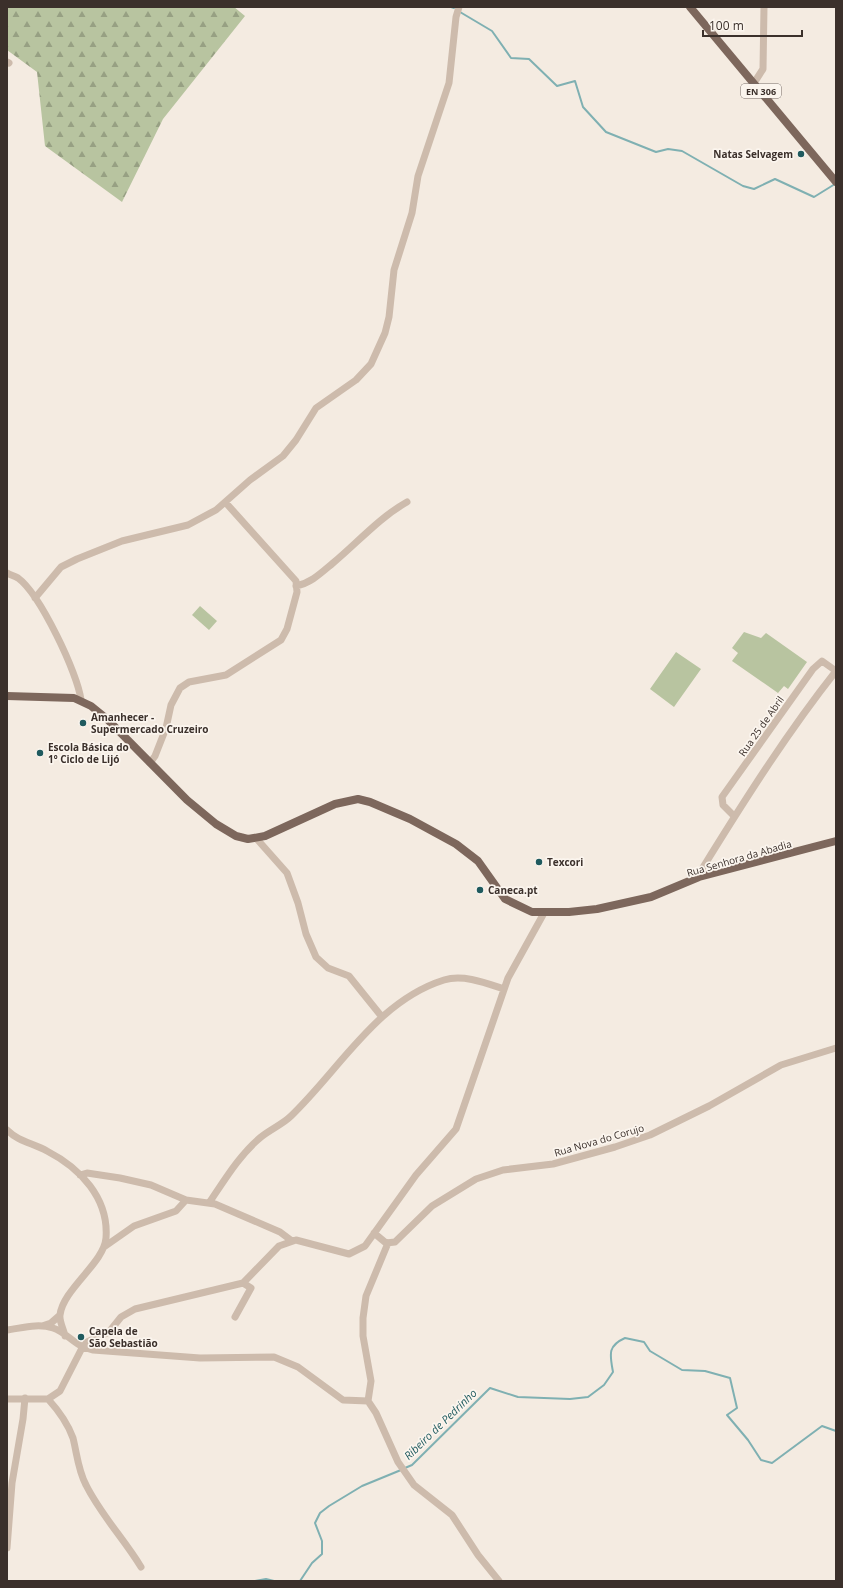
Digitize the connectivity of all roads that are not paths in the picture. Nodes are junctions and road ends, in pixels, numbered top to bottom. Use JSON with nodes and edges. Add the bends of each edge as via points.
{"nodes":[{"id":1,"x":460,"y":7,"type":"edge"},
{"id":2,"x":690,"y":7,"type":"edge"},
{"id":3,"x":764,"y":7,"type":"edge"},
{"id":4,"x":754,"y":82,"type":"junction"},
{"id":5,"x":833,"y":179,"type":"edge"},
{"id":6,"x":226,"y":502,"type":"junction"},
{"id":7,"x":407,"y":502,"type":"dead end"},
{"id":8,"x":7,"y":573,"type":"edge"},
{"id":9,"x":296,"y":586,"type":"junction"},
{"id":10,"x":35,"y":598,"type":"junction"},
{"id":11,"x":836,"y":671,"type":"edge"},
{"id":12,"x":7,"y":696,"type":"edge"},
{"id":13,"x":81,"y":700,"type":"junction"},
{"id":14,"x":150,"y":763,"type":"junction"},
{"id":15,"x":734,"y":816,"type":"junction"},
{"id":16,"x":256,"y":838,"type":"junction"},
{"id":17,"x":836,"y":841,"type":"edge"},
{"id":18,"x":700,"y":877,"type":"junction"},
{"id":19,"x":544,"y":913,"type":"junction"},
{"id":20,"x":504,"y":989,"type":"junction"},
{"id":21,"x":382,"y":1017,"type":"junction"},
{"id":22,"x":836,"y":1048,"type":"edge"},
{"id":23,"x":7,"y":1130,"type":"edge"},
{"id":24,"x":80,"y":1175,"type":"junction"},
{"id":25,"x":186,"y":1200,"type":"junction"},
{"id":26,"x":209,"y":1203,"type":"junction"},
{"id":27,"x":374,"y":1233,"type":"junction"},
{"id":28,"x":292,"y":1241,"type":"junction"},
{"id":29,"x":388,"y":1243,"type":"junction"},
{"id":30,"x":104,"y":1247,"type":"junction"},
{"id":31,"x":243,"y":1283,"type":"junction"},
{"id":32,"x":60,"y":1316,"type":"junction"},
{"id":33,"x":235,"y":1317,"type":"dead end"},
{"id":34,"x":42,"y":1326,"type":"junction"},
{"id":35,"x":7,"y":1330,"type":"edge"},
{"id":36,"x":65,"y":1336,"type":"junction"},
{"id":37,"x":82,"y":1348,"type":"junction"},
{"id":38,"x":25,"y":1398,"type":"junction"},
{"id":39,"x":7,"y":1399,"type":"edge"},
{"id":40,"x":48,"y":1399,"type":"junction"},
{"id":41,"x":368,"y":1401,"type":"junction"},
{"id":42,"x":7,"y":1548,"type":"edge"},
{"id":43,"x":141,"y":1567,"type":"dead end"},
{"id":44,"x":499,"y":1581,"type":"edge"}],
"edges":[{"from":1,"to":6,"type":"street","via":[[456,17],[449,83],[418,176],[412,213],[394,270],[389,317],[379,348],[371,364],[356,380],[316,408],[283,456],[250,480]]},
{"from":2,"to":4,"type":"main road","number":"EN 306"},
{"from":3,"to":4,"type":"street","via":[[763,69]]},
{"from":4,"to":5,"type":"main road","number":"EN 306"},
{"from":6,"to":9,"type":"street","via":[[296,581]]},
{"from":6,"to":10,"type":"street","via":[[188,525],[122,541],[61,567]]},
{"from":7,"to":9,"type":"street","via":[[307,584]]},
{"from":8,"to":10,"type":"street","via":[[18,578]]},
{"from":9,"to":14,"type":"street","via":[[297,592],[287,629],[281,640],[226,675],[189,682],[180,688],[171,705],[166,728]]},
{"from":10,"to":13,"type":"street","via":[[73,672]]},
{"from":11,"to":15,"type":"street","name":"Rua 25 de Abril"},
{"from":11,"to":15,"type":"street","name":"Rua 25 de Abril","via":[[822,662],[813,669],[722,797],[723,805]]},
{"from":12,"to":13,"type":"main road","name":"Rua Senhora da Abadia"},
{"from":13,"to":14,"type":"main road","name":"Rua Senhora da Abadia","via":[[107,719]]},
{"from":14,"to":16,"type":"main road","name":"Rua Senhora da Abadia","via":[[187,800],[216,824],[236,836]]},
{"from":15,"to":18,"type":"street","name":"Rua 25 de Abril","via":[[702,869]]},
{"from":16,"to":19,"type":"main road","name":"Rua Senhora da Abadia","via":[[274,833],[342,802],[358,799],[370,802],[410,819],[456,844],[478,861],[505,899],[532,912]]},
{"from":16,"to":21,"type":"street","via":[[287,873],[316,957],[328,968],[349,976]]},
{"from":17,"to":18,"type":"main road","name":"Rua Senhora da Abadia"},
{"from":18,"to":19,"type":"main road","name":"Rua Senhora da Abadia","via":[[651,897],[597,909]]},
{"from":19,"to":20,"type":"street","via":[[512,967]]},
{"from":20,"to":21,"type":"street","via":[[474,980],[446,980],[422,990]]},
{"from":20,"to":27,"type":"street","via":[[459,1122]]},
{"from":21,"to":26,"type":"street","via":[[290,1117],[260,1137],[233,1168]]},
{"from":22,"to":29,"type":"street","name":"Rua Nova do Corujo","via":[[781,1065],[709,1106],[650,1135],[553,1164],[503,1170],[476,1179],[432,1206],[395,1242]]},
{"from":23,"to":24,"type":"street","via":[[15,1138],[47,1151]]},
{"from":24,"to":25,"type":"street","via":[[87,1172],[136,1181]]},
{"from":24,"to":30,"type":"street","via":[[89,1182],[102,1205],[106,1218]]},
{"from":25,"to":26,"type":"street"},
{"from":25,"to":30,"type":"street","via":[[176,1211],[134,1226]]},
{"from":26,"to":28,"type":"street","via":[[287,1235]]},
{"from":27,"to":28,"type":"street","via":[[365,1246],[349,1254]]},
{"from":27,"to":29,"type":"street"},
{"from":28,"to":31,"type":"street","via":[[279,1246]]},
{"from":29,"to":41,"type":"street","via":[[366,1296],[364,1311],[363,1336],[371,1381]]},
{"from":30,"to":32,"type":"street","via":[[64,1304]]},
{"from":31,"to":33,"type":"street","via":[[251,1288]]},
{"from":31,"to":37,"type":"street","via":[[135,1309],[121,1317],[109,1332],[87,1342]]},
{"from":32,"to":34,"type":"street"},
{"from":32,"to":36,"type":"street"},
{"from":34,"to":35,"type":"street"},
{"from":34,"to":36,"type":"street","via":[[54,1328]]},
{"from":36,"to":37,"type":"street"},
{"from":37,"to":40,"type":"street","via":[[60,1391]]},
{"from":37,"to":41,"type":"street","via":[[200,1358],[274,1357],[298,1367],[343,1400]]},
{"from":38,"to":39,"type":"street"},
{"from":38,"to":40,"type":"street"},
{"from":38,"to":42,"type":"street","via":[[12,1483]]},
{"from":40,"to":43,"type":"street","via":[[57,1409],[73,1438],[77,1462],[85,1484]]},
{"from":41,"to":44,"type":"street","via":[[398,1462],[414,1485],[452,1515],[478,1555]]}]}
